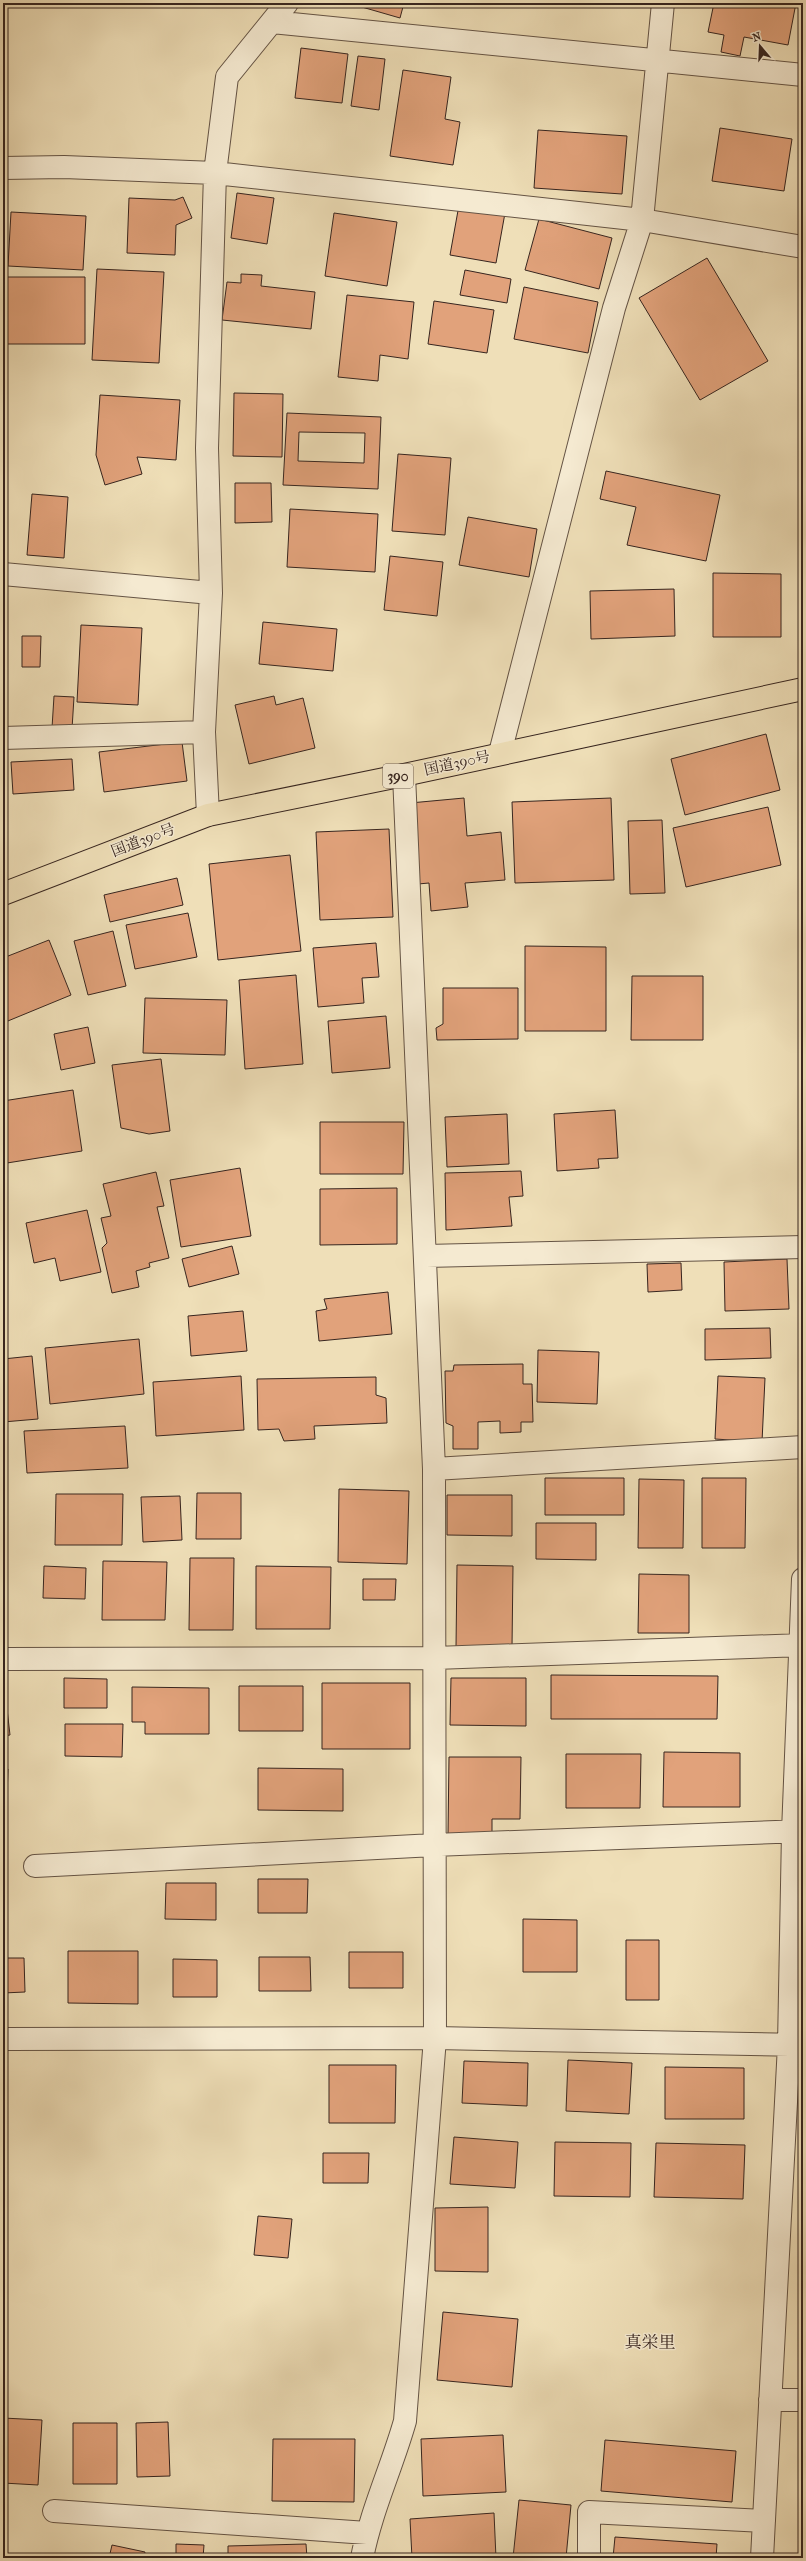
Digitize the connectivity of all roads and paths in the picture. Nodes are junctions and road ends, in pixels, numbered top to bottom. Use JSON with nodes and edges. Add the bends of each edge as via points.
{"nodes":[{"id":1,"x":287,"y":3,"type":"edge"},
{"id":2,"x":663,"y":3,"type":"edge"},
{"id":3,"x":272,"y":22,"type":"junction"},
{"id":4,"x":658,"y":61,"type":"junction"},
{"id":5,"x":803,"y":75,"type":"edge"},
{"id":6,"x":3,"y":168,"type":"edge"},
{"id":7,"x":215,"y":173,"type":"junction"},
{"id":8,"x":642,"y":220,"type":"junction"},
{"id":9,"x":803,"y":247,"type":"edge"},
{"id":10,"x":3,"y":574,"type":"edge"},
{"id":11,"x":211,"y":593,"type":"junction"},
{"id":12,"x":803,"y":688,"type":"edge"},
{"id":13,"x":204,"y":732,"type":"junction"},
{"id":14,"x":3,"y":738,"type":"edge"},
{"id":15,"x":500,"y":753,"type":"junction"},
{"id":16,"x":404,"y":775,"type":"junction"},
{"id":17,"x":208,"y":815,"type":"junction"},
{"id":18,"x":3,"y":894,"type":"edge"},
{"id":19,"x":803,"y":1247,"type":"edge"},
{"id":20,"x":426,"y":1256,"type":"junction"},
{"id":21,"x":803,"y":1447,"type":"edge"},
{"id":22,"x":434,"y":1468,"type":"junction"},
{"id":23,"x":803,"y":1579,"type":"edge"},
{"id":24,"x":802,"y":1645,"type":"edge"},
{"id":25,"x":435,"y":1658,"type":"junction"},
{"id":26,"x":3,"y":1659,"type":"edge"},
{"id":27,"x":798,"y":1832,"type":"edge"},
{"id":28,"x":434,"y":1845,"type":"junction"},
{"id":29,"x":35,"y":1866,"type":"dead end"},
{"id":30,"x":435,"y":2038,"type":"junction"},
{"id":31,"x":3,"y":2039,"type":"edge"},
{"id":32,"x":796,"y":2045,"type":"edge"},
{"id":33,"x":770,"y":2400,"type":"junction"},
{"id":34,"x":803,"y":2400,"type":"edge"},
{"id":35,"x":54,"y":2511,"type":"dead end"},
{"id":36,"x":764,"y":2521,"type":"junction"},
{"id":37,"x":367,"y":2532,"type":"junction"},
{"id":38,"x":362,"y":2558,"type":"edge"},
{"id":39,"x":589,"y":2558,"type":"edge"},
{"id":40,"x":762,"y":2558,"type":"edge"}],
"edges":[{"from":1,"to":3,"type":"street"},
{"from":2,"to":4,"type":"street"},
{"from":3,"to":4,"type":"street"},
{"from":3,"to":7,"type":"street","via":[[227,77]]},
{"from":4,"to":5,"type":"street"},
{"from":4,"to":8,"type":"street"},
{"from":6,"to":7,"type":"street","via":[[64,167]]},
{"from":7,"to":8,"type":"street"},
{"from":7,"to":11,"type":"street","via":[[207,448]]},
{"from":8,"to":9,"type":"street"},
{"from":8,"to":15,"type":"street","via":[[614,308]]},
{"from":10,"to":11,"type":"street"},
{"from":11,"to":13,"type":"street"},
{"from":12,"to":15,"type":"highway","name":"国道390号","number":"390"},
{"from":13,"to":14,"type":"street"},
{"from":13,"to":17,"type":"street"},
{"from":15,"to":16,"type":"highway","name":"国道390号","number":"390"},
{"from":16,"to":17,"type":"highway","name":"国道390号","number":"390"},
{"from":16,"to":20,"type":"street"},
{"from":17,"to":18,"type":"highway","name":"国道390号","number":"390"},
{"from":19,"to":20,"type":"street"},
{"from":20,"to":22,"type":"street"},
{"from":21,"to":22,"type":"street"},
{"from":22,"to":25,"type":"street"},
{"from":23,"to":24,"type":"street"},
{"from":24,"to":25,"type":"street"},
{"from":24,"to":27,"type":"street"},
{"from":25,"to":26,"type":"street"},
{"from":25,"to":28,"type":"street"},
{"from":27,"to":28,"type":"street"},
{"from":27,"to":32,"type":"street"},
{"from":28,"to":29,"type":"street"},
{"from":28,"to":30,"type":"street"},
{"from":30,"to":31,"type":"street"},
{"from":30,"to":32,"type":"street"},
{"from":30,"to":37,"type":"street","via":[[405,2421],[393,2464]]},
{"from":32,"to":33,"type":"street"},
{"from":33,"to":34,"type":"street"},
{"from":33,"to":36,"type":"street"},
{"from":35,"to":37,"type":"street"},
{"from":36,"to":39,"type":"street","via":[[589,2512]]},
{"from":36,"to":40,"type":"street"},
{"from":37,"to":38,"type":"street"}]}
